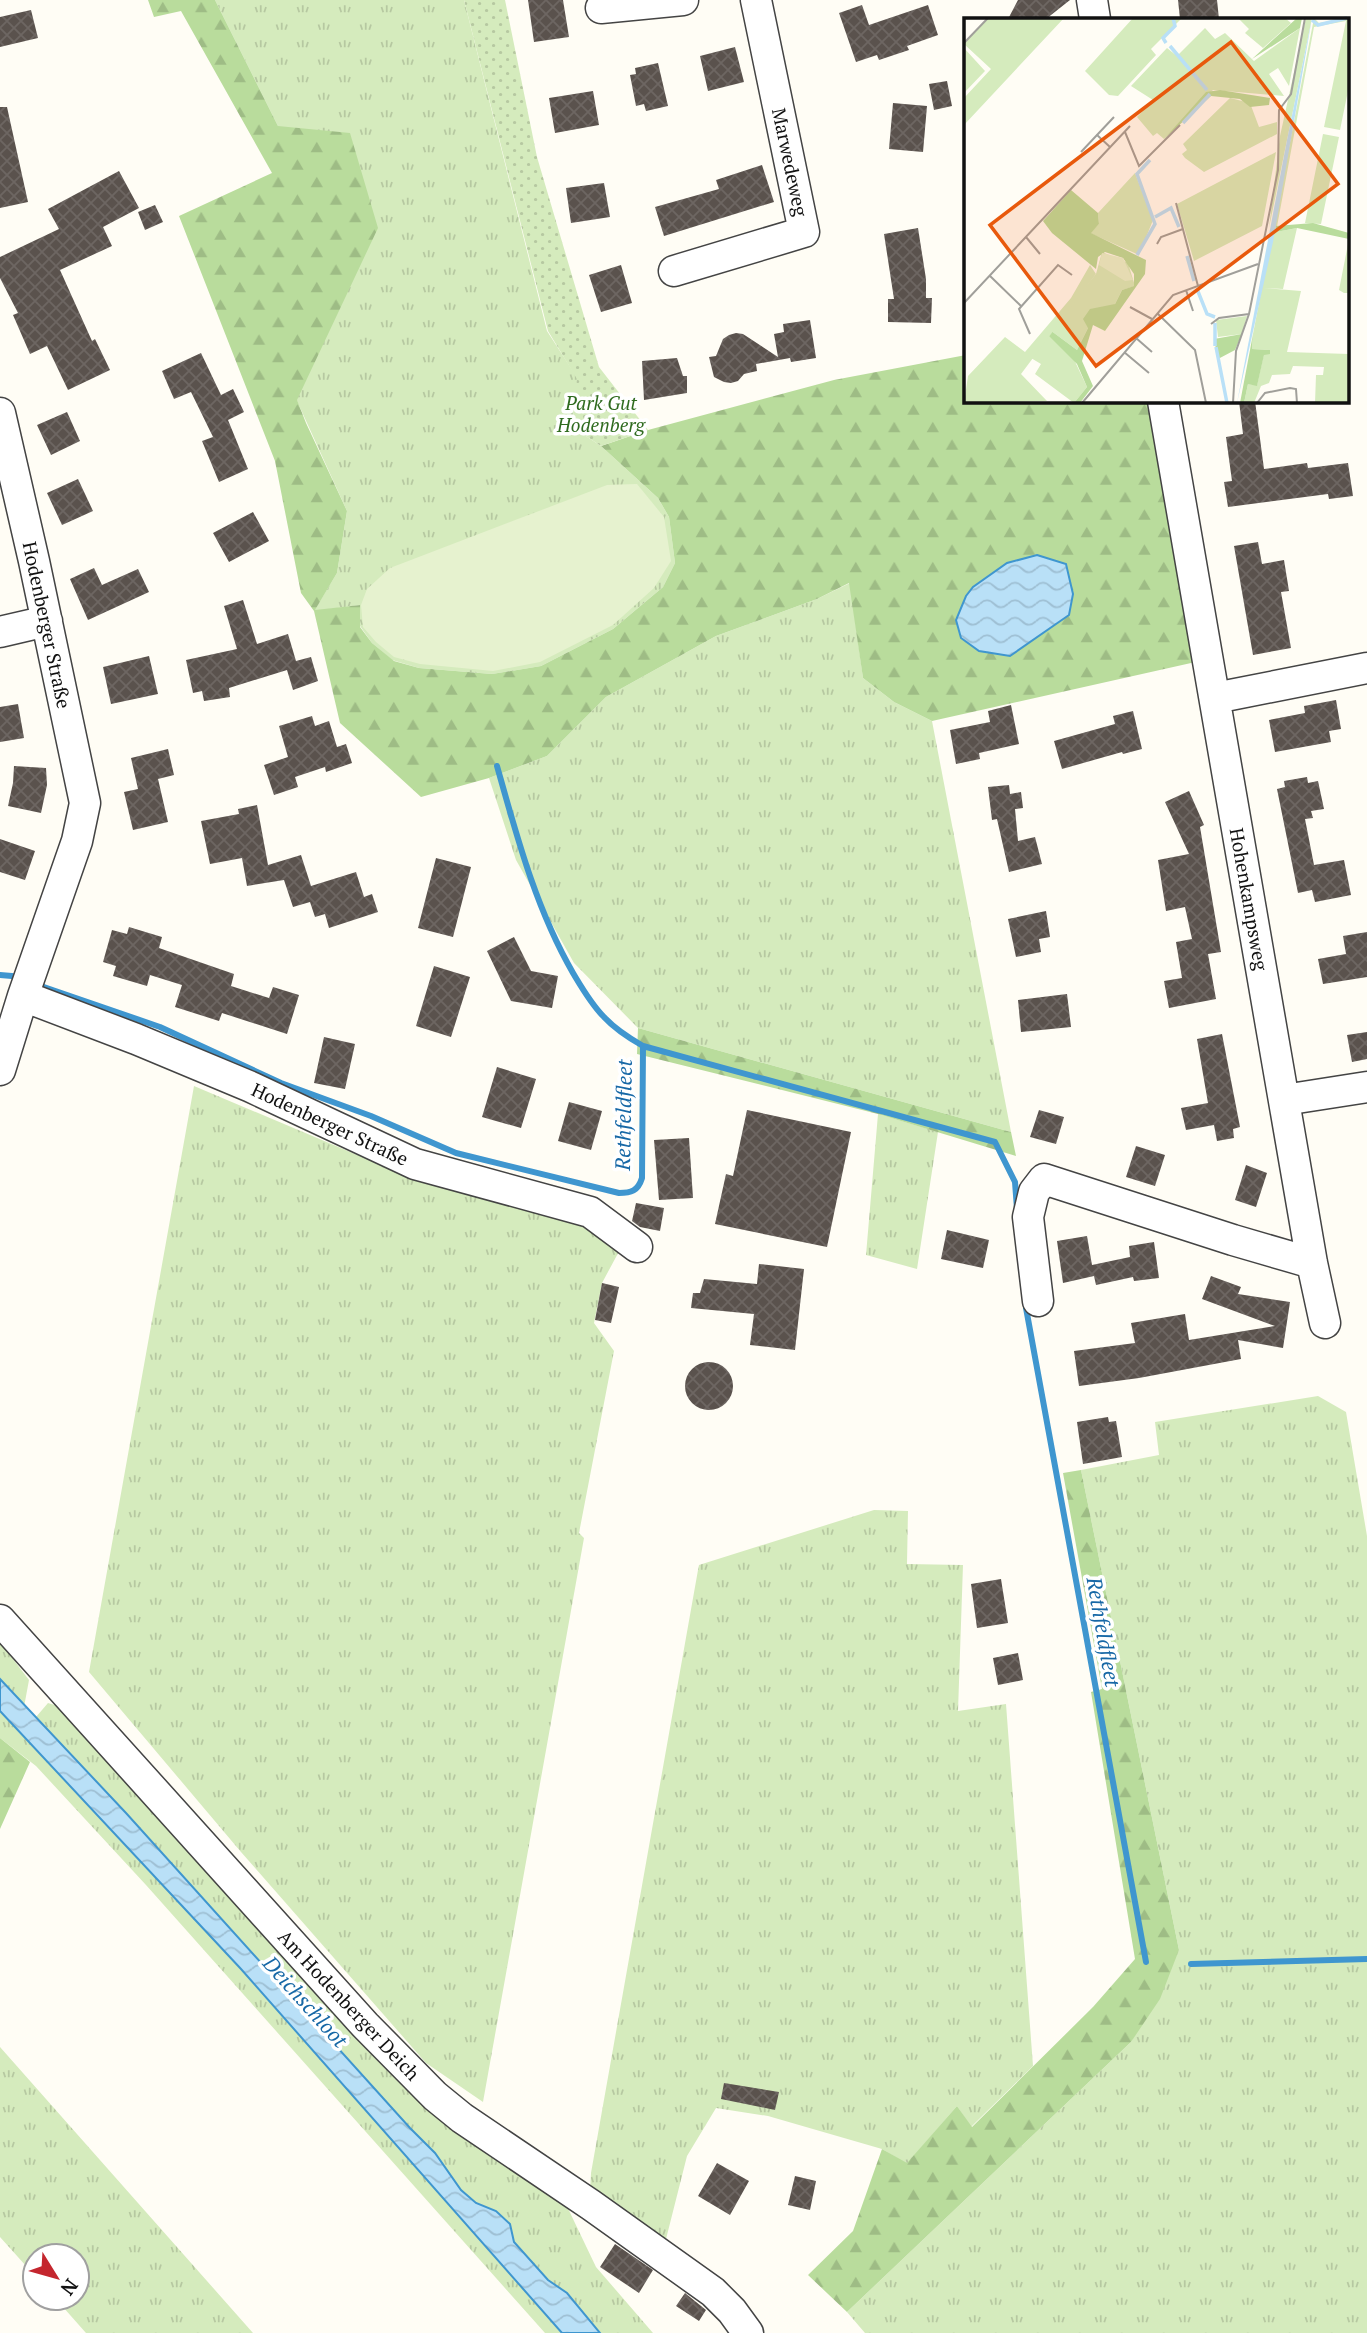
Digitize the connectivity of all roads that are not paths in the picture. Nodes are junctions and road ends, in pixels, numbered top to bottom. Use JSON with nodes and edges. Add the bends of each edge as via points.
{"nodes":[{"id":1,"x":682,"y":0,"type":"edge"},
{"id":2,"x":755,"y":0,"type":"edge"},
{"id":3,"x":1092,"y":0,"type":"edge"},
{"id":4,"x":601,"y":8,"type":"dead end"},
{"id":5,"x":1095,"y":18,"type":"edge"},
{"id":6,"x":674,"y":271,"type":"dead end"},
{"id":7,"x":1163,"y":402,"type":"edge"},
{"id":8,"x":0,"y":413,"type":"edge"},
{"id":9,"x":47,"y":621,"type":"junction"},
{"id":10,"x":0,"y":632,"type":"edge"},
{"id":11,"x":1367,"y":668,"type":"edge"},
{"id":12,"x":1215,"y":698,"type":"junction"},
{"id":13,"x":23,"y":996,"type":"junction"},
{"id":14,"x":0,"y":1069,"type":"edge"},
{"id":15,"x":1367,"y":1087,"type":"edge"},
{"id":16,"x":1284,"y":1100,"type":"junction"},
{"id":17,"x":637,"y":1247,"type":"dead end"},
{"id":18,"x":1312,"y":1263,"type":"junction"},
{"id":19,"x":1038,"y":1301,"type":"dead end"},
{"id":20,"x":1325,"y":1323,"type":"dead end"},
{"id":21,"x":0,"y":1619,"type":"edge"},
{"id":22,"x":748,"y":2333,"type":"edge"}],
"edges":[{"from":1,"to":4,"type":"street"},
{"from":2,"to":6,"type":"street","name":"Marwedeweg","via":[[804,232]]},
{"from":3,"to":5,"type":"street"},
{"from":7,"to":12,"type":"street","name":"Hohenkampsweg"},
{"from":8,"to":9,"type":"street","name":"Hodenberger Straße"},
{"from":9,"to":10,"type":"street"},
{"from":9,"to":13,"type":"street","name":"Hodenberger Straße","via":[[85,803],[77,841]]},
{"from":11,"to":12,"type":"street"},
{"from":12,"to":16,"type":"street","name":"Hohenkampsweg"},
{"from":13,"to":14,"type":"street","name":"Hodenberger Straße"},
{"from":13,"to":17,"type":"street","name":"Hodenberger Straße","via":[[251,1087],[415,1164],[590,1212]]},
{"from":15,"to":16,"type":"street"},
{"from":16,"to":18,"type":"street","name":"Hohenkampsweg"},
{"from":18,"to":19,"type":"street","via":[[1044,1179],[1034,1192],[1028,1217]]},
{"from":18,"to":20,"type":"street","name":"Hohenkampsweg"},
{"from":21,"to":22,"type":"street","name":"Am Hodenberger Deich","via":[[365,2025],[435,2096],[713,2292]]}]}
